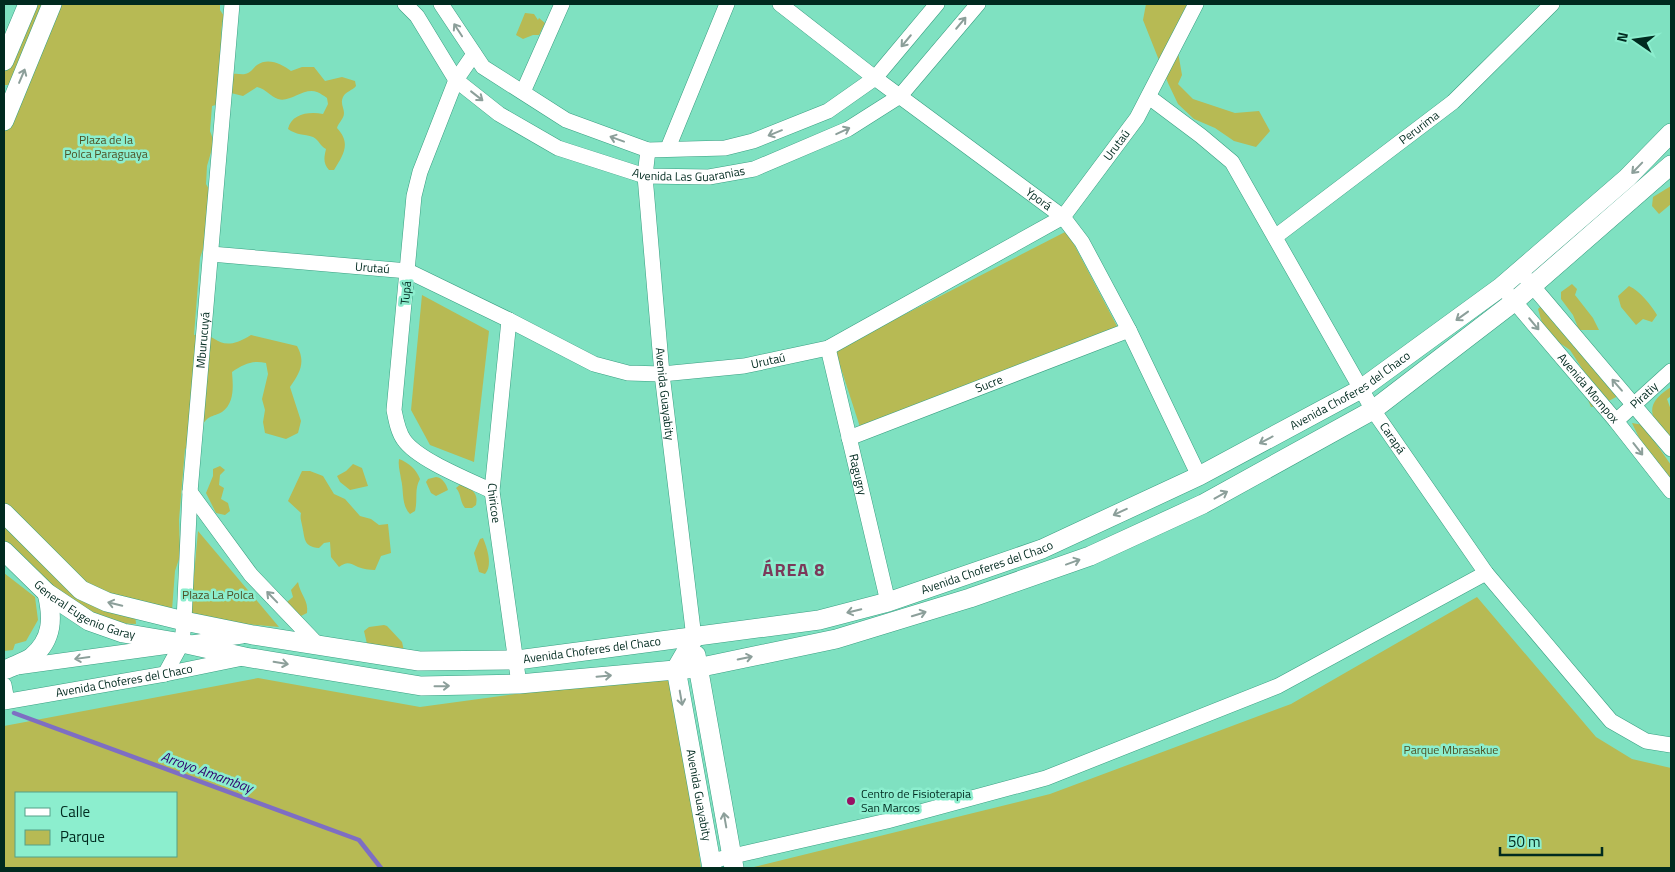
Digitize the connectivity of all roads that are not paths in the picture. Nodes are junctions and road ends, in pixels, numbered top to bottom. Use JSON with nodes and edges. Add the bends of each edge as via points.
{"nodes":[{"id":1,"x":28,"y":4,"type":"edge"},
{"id":2,"x":52,"y":4,"type":"edge"},
{"id":3,"x":232,"y":4,"type":"edge"},
{"id":4,"x":405,"y":4,"type":"edge"},
{"id":5,"x":441,"y":4,"type":"edge"},
{"id":6,"x":562,"y":4,"type":"edge"},
{"id":7,"x":727,"y":4,"type":"edge"},
{"id":8,"x":780,"y":4,"type":"edge"},
{"id":9,"x":937,"y":4,"type":"edge"},
{"id":10,"x":978,"y":4,"type":"edge"},
{"id":11,"x":1196,"y":4,"type":"edge"},
{"id":12,"x":1552,"y":4,"type":"edge"},
{"id":13,"x":474,"y":54,"type":"junction"},
{"id":14,"x":4,"y":61,"type":"edge"},
{"id":15,"x":875,"y":78,"type":"junction"},
{"id":16,"x":456,"y":80,"type":"junction"},
{"id":17,"x":522,"y":92,"type":"junction"},
{"id":18,"x":900,"y":96,"type":"junction"},
{"id":19,"x":1149,"y":97,"type":"junction"},
{"id":20,"x":4,"y":121,"type":"edge"},
{"id":21,"x":1671,"y":133,"type":"edge"},
{"id":22,"x":668,"y":148,"type":"junction"},
{"id":23,"x":648,"y":150,"type":"junction"},
{"id":24,"x":1671,"y":165,"type":"edge"},
{"id":25,"x":645,"y":176,"type":"junction"},
{"id":26,"x":1063,"y":217,"type":"junction"},
{"id":27,"x":1275,"y":237,"type":"junction"},
{"id":28,"x":211,"y":254,"type":"junction"},
{"id":29,"x":408,"y":271,"type":"junction"},
{"id":30,"x":1526,"y":279,"type":"junction"},
{"id":31,"x":1502,"y":288,"type":"junction"},
{"id":32,"x":1515,"y":301,"type":"junction"},
{"id":33,"x":509,"y":320,"type":"junction"},
{"id":34,"x":1129,"y":330,"type":"junction"},
{"id":35,"x":828,"y":348,"type":"junction"},
{"id":36,"x":1671,"y":370,"type":"edge"},
{"id":37,"x":662,"y":374,"type":"junction"},
{"id":38,"x":1361,"y":389,"type":"junction"},
{"id":39,"x":1634,"y":405,"type":"junction"},
{"id":40,"x":1373,"y":410,"type":"junction"},
{"id":41,"x":1616,"y":421,"type":"junction"},
{"id":42,"x":849,"y":438,"type":"junction"},
{"id":43,"x":1671,"y":449,"type":"edge"},
{"id":44,"x":1199,"y":476,"type":"junction"},
{"id":45,"x":1671,"y":491,"type":"edge"},
{"id":46,"x":190,"y":492,"type":"junction"},
{"id":47,"x":492,"y":492,"type":"junction"},
{"id":48,"x":4,"y":513,"type":"edge"},
{"id":49,"x":4,"y":551,"type":"edge"},
{"id":50,"x":1486,"y":573,"type":"junction"},
{"id":51,"x":47,"y":593,"type":"junction"},
{"id":52,"x":888,"y":602,"type":"junction"},
{"id":53,"x":184,"y":622,"type":"junction"},
{"id":54,"x":254,"y":634,"type":"junction"},
{"id":55,"x":694,"y":638,"type":"junction"},
{"id":56,"x":182,"y":643,"type":"junction"},
{"id":57,"x":318,"y":645,"type":"junction"},
{"id":58,"x":245,"y":657,"type":"junction"},
{"id":59,"x":517,"y":660,"type":"junction"},
{"id":60,"x":697,"y":668,"type":"junction"},
{"id":61,"x":676,"y":669,"type":"junction"},
{"id":62,"x":165,"y":674,"type":"junction"},
{"id":63,"x":5,"y":675,"type":"edge"},
{"id":64,"x":519,"y":684,"type":"junction"},
{"id":65,"x":6,"y":702,"type":"edge"},
{"id":66,"x":1671,"y":745,"type":"edge"},
{"id":67,"x":733,"y":862,"type":"edge"},
{"id":68,"x":712,"y":865,"type":"edge"}],
"edges":[{"from":1,"to":14,"type":"street"},
{"from":20,"to":2,"type":"street","one_way":true},
{"from":3,"to":28,"type":"street","name":"Mburucuyá"},
{"from":4,"to":16,"type":"street","name":"Avenida Las Guaranias","via":[[417,16]]},
{"from":13,"to":5,"type":"street","name":"Avenida Las Guaranias","one_way":true},
{"from":6,"to":17,"type":"street"},
{"from":7,"to":22,"type":"street"},
{"from":8,"to":15,"type":"street","name":"Yporá"},
{"from":9,"to":15,"type":"street","name":"Avenida Las Guaranias","one_way":true},
{"from":18,"to":10,"type":"street","name":"Avenida Las Guaranias","one_way":true},
{"from":11,"to":19,"type":"street","name":"Urutaú"},
{"from":12,"to":27,"type":"street","name":"Perurima","via":[[1453,102]]},
{"from":13,"to":16,"type":"street","name":"Tupá"},
{"from":13,"to":17,"type":"street","name":"Avenida Las Guaranias","via":[[483,67]]},
{"from":15,"to":18,"type":"street","name":"Yporá"},
{"from":15,"to":22,"type":"street","name":"Avenida Las Guaranias","one_way":true,"via":[[828,111],[753,142],[725,148]]},
{"from":16,"to":25,"type":"street","name":"Avenida Las Guaranias","one_way":true,"via":[[499,114],[558,148]]},
{"from":16,"to":29,"type":"street","name":"Tupá","via":[[420,172]]},
{"from":23,"to":17,"type":"street","name":"Avenida Las Guaranias","one_way":true,"via":[[566,120]]},
{"from":25,"to":18,"type":"street","name":"Avenida Las Guaranias","one_way":true,"via":[[709,177],[754,169],[848,130]]},
{"from":18,"to":26,"type":"street","name":"Yporá"},
{"from":19,"to":26,"type":"street","name":"Urutaú"},
{"from":19,"to":27,"type":"street","name":"Carapá","via":[[1232,162]]},
{"from":21,"to":30,"type":"street","name":"Avenida Choferes del Chaco","one_way":true},
{"from":22,"to":23,"type":"street","name":"Avenida Las Guaranias"},
{"from":23,"to":25,"type":"street","name":"Avenida Guayabity"},
{"from":24,"to":30,"type":"street","name":"Avenida Choferes del Chaco"},
{"from":25,"to":37,"type":"street","name":"Avenida Guayabity"},
{"from":26,"to":34,"type":"street","name":"Yporá","via":[[1082,242]]},
{"from":26,"to":35,"type":"street","name":"Urutaú"},
{"from":27,"to":38,"type":"street","name":"Carapá"},
{"from":28,"to":29,"type":"street","name":"Urutaú"},
{"from":28,"to":46,"type":"street","name":"Mburucuyá"},
{"from":29,"to":33,"type":"street","name":"Urutaú"},
{"from":29,"to":47,"type":"street","name":"Tupá","via":[[394,410],[398,426],[404,440],[422,456]]},
{"from":30,"to":31,"type":"street","name":"Avenida Choferes del Chaco"},
{"from":30,"to":32,"type":"street","name":"Avenida Choferes del Chaco"},
{"from":39,"to":30,"type":"street","name":"Avenida Mompox","one_way":true},
{"from":31,"to":32,"type":"street","name":"Avenida Mompox"},
{"from":31,"to":38,"type":"street","name":"Avenida Choferes del Chaco","one_way":true},
{"from":32,"to":40,"type":"street","name":"Avenida Choferes del Chaco"},
{"from":32,"to":41,"type":"street","name":"Avenida Mompox","one_way":true},
{"from":33,"to":37,"type":"street","name":"Urutaú","via":[[594,364],[628,373]]},
{"from":33,"to":47,"type":"street","name":"Chiricoe"},
{"from":34,"to":42,"type":"street","name":"Sucre"},
{"from":34,"to":44,"type":"street","name":"Yporá"},
{"from":35,"to":37,"type":"street","name":"Urutaú","via":[[744,366]]},
{"from":35,"to":42,"type":"street","name":"Ragugry"},
{"from":36,"to":39,"type":"street","name":"Piratiy"},
{"from":37,"to":55,"type":"street","name":"Avenida Guayabity"},
{"from":38,"to":40,"type":"street","name":"Carapá"},
{"from":38,"to":44,"type":"street","name":"Avenida Choferes del Chaco","one_way":true},
{"from":39,"to":41,"type":"street","name":"Piratiy"},
{"from":39,"to":43,"type":"street","name":"Avenida Mompox"},
{"from":40,"to":50,"type":"street","name":"Carapá"},
{"from":60,"to":40,"type":"street","name":"Avenida Choferes del Chaco","one_way":true,"via":[[836,639],[970,598],[1090,556],[1204,504]]},
{"from":41,"to":45,"type":"street","name":"Avenida Mompox","one_way":true},
{"from":42,"to":52,"type":"street","name":"Ragugry"},
{"from":44,"to":52,"type":"street","name":"Avenida Choferes del Chaco","one_way":true,"via":[[1042,549]]},
{"from":46,"to":53,"type":"street","name":"Mburucuyá"},
{"from":57,"to":46,"type":"street","one_way":true,"via":[[251,575]]},
{"from":47,"to":59,"type":"street","name":"Chiricoe"},
{"from":53,"to":48,"type":"street","name":"General Eugenio Garay","one_way":true,"via":[[108,602],[81,590]]},
{"from":49,"to":51,"type":"street","name":"General Eugenio Garay"},
{"from":50,"to":66,"type":"street","name":"Carapá","via":[[1611,721],[1646,741]]},
{"from":50,"to":67,"type":"street","via":[[1278,686],[1046,778]]},
{"from":51,"to":56,"type":"street","name":"General Eugenio Garay","via":[[89,621],[123,633]]},
{"from":51,"to":63,"type":"street","via":[[52,613],[44,643],[31,658]]},
{"from":52,"to":55,"type":"street","name":"Avenida Choferes del Chaco","one_way":true,"via":[[819,620]]},
{"from":53,"to":54,"type":"street","name":"General Eugenio Garay"},
{"from":53,"to":56,"type":"street","name":"Mburucuyá"},
{"from":54,"to":56,"type":"street","name":"Avenida Choferes del Chaco"},
{"from":54,"to":57,"type":"street","name":"Avenida Choferes del Chaco"},
{"from":55,"to":59,"type":"street","name":"Avenida Choferes del Chaco"},
{"from":55,"to":60,"type":"street","name":"Avenida Guayabity"},
{"from":55,"to":61,"type":"street"},
{"from":56,"to":58,"type":"street","name":"Avenida Choferes del Chaco"},
{"from":56,"to":62,"type":"street","name":"Mburucuyá"},
{"from":56,"to":63,"type":"street","name":"Avenida Choferes del Chaco","one_way":true},
{"from":57,"to":59,"type":"street","name":"Avenida Choferes del Chaco","via":[[419,661]]},
{"from":58,"to":62,"type":"street","name":"Avenida Choferes del Chaco"},
{"from":58,"to":64,"type":"street","name":"Avenida Choferes del Chaco","one_way":true,"via":[[421,686]]},
{"from":59,"to":64,"type":"street","name":"Chiricoe"},
{"from":60,"to":61,"type":"street","name":"Avenida Choferes del Chaco"},
{"from":67,"to":60,"type":"street","name":"Avenida Guayabity","one_way":true},
{"from":64,"to":61,"type":"street","name":"Avenida Choferes del Chaco","one_way":true},
{"from":61,"to":68,"type":"street","name":"Avenida Guayabity","one_way":true},
{"from":62,"to":65,"type":"street","name":"Avenida Choferes del Chaco"},
{"from":63,"to":65,"type":"street"},
{"from":67,"to":68,"type":"street"}]}
